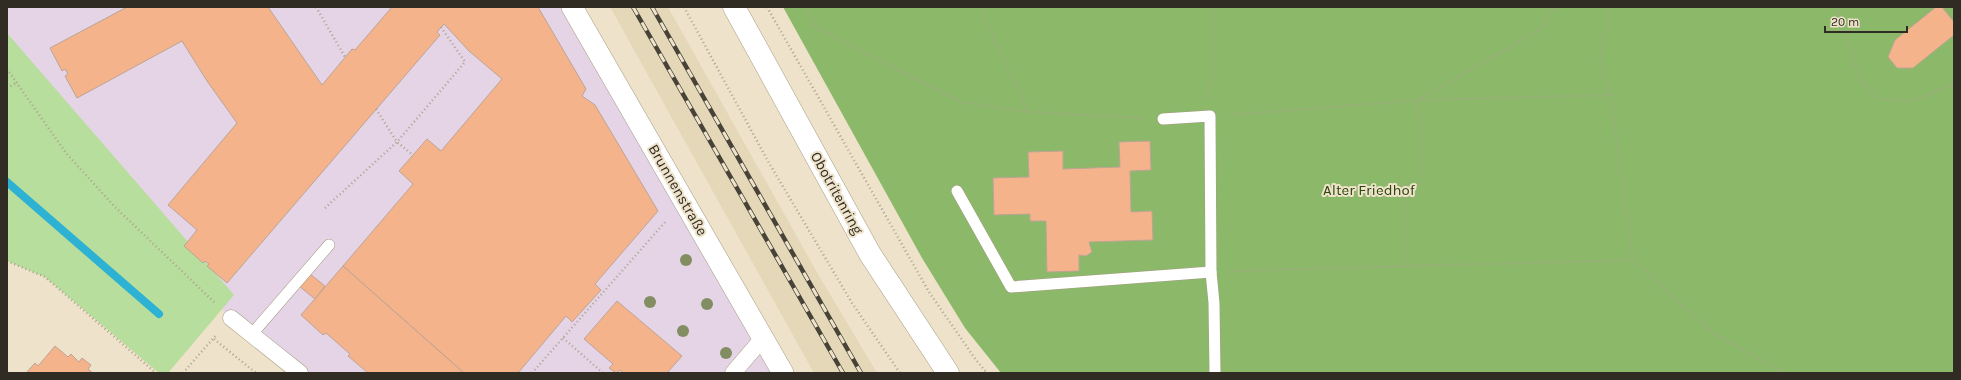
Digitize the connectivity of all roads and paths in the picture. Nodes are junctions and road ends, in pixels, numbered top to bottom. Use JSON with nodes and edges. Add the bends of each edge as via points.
{"nodes":[{"id":1,"x":316,"y":7,"type":"edge"},
{"id":2,"x":572,"y":7,"type":"edge"},
{"id":3,"x":684,"y":7,"type":"edge"},
{"id":4,"x":734,"y":7,"type":"edge"},
{"id":5,"x":767,"y":7,"type":"edge"},
{"id":6,"x":803,"y":7,"type":"edge"},
{"id":7,"x":980,"y":7,"type":"edge"},
{"id":8,"x":1212,"y":7,"type":"edge"},
{"id":9,"x":1554,"y":7,"type":"edge"},
{"id":10,"x":1610,"y":7,"type":"edge"},
{"id":11,"x":1836,"y":7,"type":"edge"},
{"id":12,"x":441,"y":27,"type":"dead end"},
{"id":13,"x":345,"y":57,"type":"dead end"},
{"id":14,"x":7,"y":69,"type":"edge"},
{"id":15,"x":16,"y":83,"type":"junction"},
{"id":16,"x":1954,"y":84,"type":"edge"},
{"id":17,"x":7,"y":88,"type":"edge"},
{"id":18,"x":1610,"y":95,"type":"junction"},
{"id":19,"x":1418,"y":100,"type":"junction"},
{"id":20,"x":376,"y":109,"type":"dead end"},
{"id":21,"x":1028,"y":112,"type":"junction"},
{"id":22,"x":1210,"y":116,"type":"junction"},
{"id":23,"x":1164,"y":119,"type":"joint"},
{"id":24,"x":397,"y":142,"type":"junction"},
{"id":25,"x":413,"y":156,"type":"dead end"},
{"id":26,"x":956,"y":191,"type":"dead end"},
{"id":27,"x":684,"y":201,"type":"junction"},
{"id":28,"x":324,"y":208,"type":"dead end"},
{"id":29,"x":329,"y":245,"type":"dead end"},
{"id":30,"x":1633,"y":260,"type":"junction"},
{"id":31,"x":7,"y":261,"type":"edge"},
{"id":32,"x":1405,"y":266,"type":"junction"},
{"id":33,"x":1211,"y":272,"type":"junction"},
{"id":34,"x":231,"y":318,"type":"junction"},
{"id":35,"x":252,"y":334,"type":"junction"},
{"id":36,"x":563,"y":338,"type":"junction"},
{"id":37,"x":763,"y":338,"type":"junction"},
{"id":38,"x":214,"y":339,"type":"junction"},
{"id":39,"x":156,"y":373,"type":"edge"},
{"id":40,"x":183,"y":373,"type":"edge"},
{"id":41,"x":256,"y":373,"type":"edge"},
{"id":42,"x":300,"y":373,"type":"edge"},
{"id":43,"x":532,"y":373,"type":"edge"},
{"id":44,"x":604,"y":373,"type":"edge"},
{"id":45,"x":733,"y":373,"type":"edge"},
{"id":46,"x":783,"y":373,"type":"edge"},
{"id":47,"x":900,"y":373,"type":"edge"},
{"id":48,"x":948,"y":373,"type":"edge"},
{"id":49,"x":988,"y":373,"type":"edge"},
{"id":50,"x":1215,"y":373,"type":"edge"},
{"id":51,"x":1785,"y":373,"type":"edge"}],
"edges":[{"from":1,"to":13,"type":"path"},
{"from":2,"to":27,"type":"street","name":"Brunnenstraße"},
{"from":3,"to":47,"type":"path","via":[[769,163],[852,303]]},
{"from":4,"to":48,"type":"street","name":"Obotritenring","via":[[870,254]]},
{"from":5,"to":49,"type":"path","via":[[929,292],[976,360]]},
{"from":6,"to":21,"type":"path","via":[[815,27],[961,102]]},
{"from":7,"to":21,"type":"path"},
{"from":8,"to":22,"type":"path"},
{"from":9,"to":19,"type":"path","via":[[1540,30]]},
{"from":10,"to":18,"type":"path","via":[[1600,59]]},
{"from":11,"to":16,"type":"path","via":[[1860,79],[1880,99],[1913,101]]},
{"from":12,"to":24,"type":"path","via":[[465,62]]},
{"from":14,"to":15,"type":"path"},
{"from":15,"to":17,"type":"path"},
{"from":15,"to":34,"type":"path","via":[[66,153],[114,206]]},
{"from":18,"to":19,"type":"path"},
{"from":18,"to":30,"type":"path"},
{"from":19,"to":22,"type":"path"},
{"from":19,"to":32,"type":"path","via":[[1420,186],[1404,186]]},
{"from":20,"to":24,"type":"path"},
{"from":21,"to":23,"type":"path"},
{"from":22,"to":23,"type":"lane"},
{"from":22,"to":33,"type":"lane"},
{"from":24,"to":25,"type":"path"},
{"from":24,"to":28,"type":"path"},
{"from":26,"to":33,"type":"lane","via":[[1011,287]]},
{"from":27,"to":36,"type":"path","via":[[587,307]]},
{"from":27,"to":37,"type":"street","name":"Brunnenstraße"},
{"from":29,"to":35,"type":"lane"},
{"from":30,"to":32,"type":"path"},
{"from":30,"to":51,"type":"path","via":[[1714,334]]},
{"from":31,"to":39,"type":"path","via":[[45,277]]},
{"from":32,"to":33,"type":"path"},
{"from":33,"to":50,"type":"lane"},
{"from":34,"to":35,"type":"street"},
{"from":34,"to":38,"type":"path"},
{"from":35,"to":42,"type":"street"},
{"from":36,"to":43,"type":"path"},
{"from":36,"to":44,"type":"path"},
{"from":37,"to":45,"type":"street"},
{"from":37,"to":46,"type":"street","name":"Brunnenstraße"},
{"from":38,"to":40,"type":"path"},
{"from":38,"to":41,"type":"path"}]}
